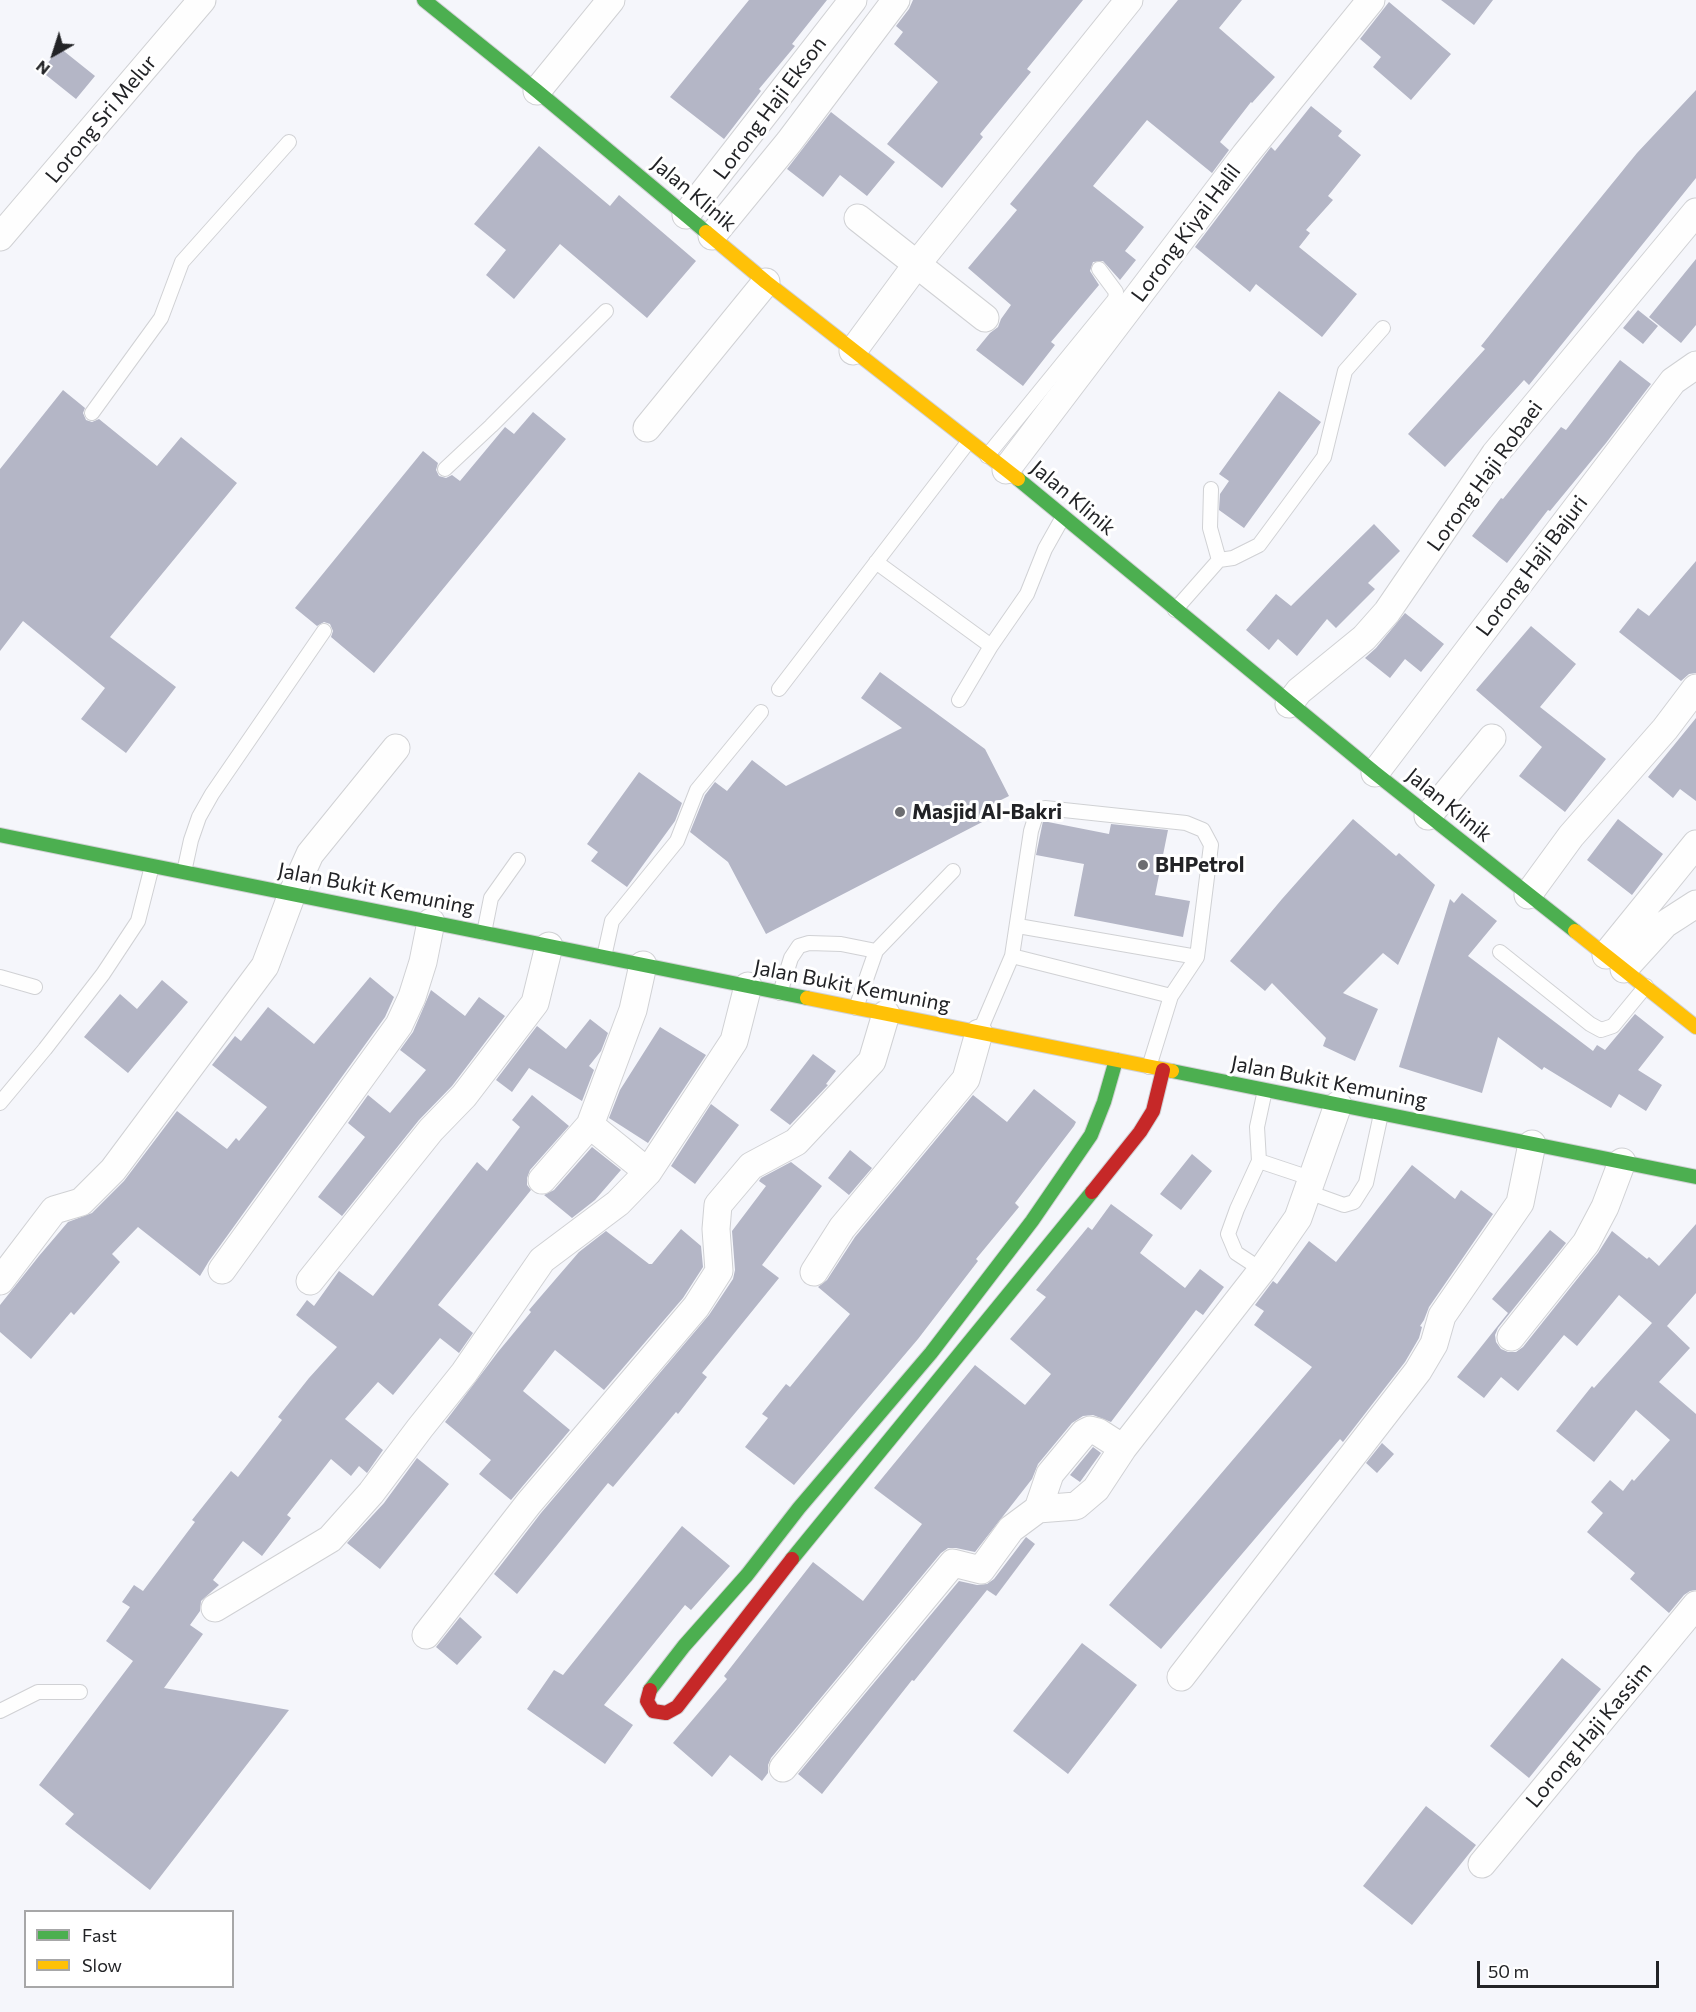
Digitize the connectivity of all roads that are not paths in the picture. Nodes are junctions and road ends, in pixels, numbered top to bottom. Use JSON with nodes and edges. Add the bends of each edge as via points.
{"nodes":[{"id":1,"x":202,"y":0,"type":"edge"},
{"id":2,"x":424,"y":0,"type":"edge"},
{"id":3,"x":611,"y":0,"type":"edge"},
{"id":4,"x":853,"y":0,"type":"edge"},
{"id":5,"x":896,"y":0,"type":"edge"},
{"id":6,"x":1129,"y":0,"type":"edge"},
{"id":7,"x":1371,"y":0,"type":"edge"},
{"id":8,"x":537,"y":91,"type":"junction"},
{"id":9,"x":289,"y":142,"type":"dead end"},
{"id":10,"x":1696,"y":212,"type":"edge"},
{"id":11,"x":686,"y":215,"type":"junction"},
{"id":12,"x":858,"y":218,"type":"dead end"},
{"id":13,"x":712,"y":236,"type":"junction"},
{"id":14,"x":0,"y":237,"type":"edge"},
{"id":15,"x":917,"y":264,"type":"junction"},
{"id":16,"x":1099,"y":270,"type":"dead end"},
{"id":17,"x":766,"y":282,"type":"junction"},
{"id":18,"x":606,"y":311,"type":"dead end"},
{"id":19,"x":985,"y":318,"type":"dead end"},
{"id":20,"x":1383,"y":328,"type":"dead end"},
{"id":21,"x":853,"y":351,"type":"junction"},
{"id":22,"x":1696,"y":365,"type":"edge"},
{"id":23,"x":92,"y":413,"type":"dead end"},
{"id":24,"x":647,"y":428,"type":"dead end"},
{"id":25,"x":969,"y":441,"type":"junction"},
{"id":26,"x":996,"y":463,"type":"junction"},
{"id":27,"x":445,"y":469,"type":"dead end"},
{"id":28,"x":1211,"y":489,"type":"dead end"},
{"id":29,"x":1062,"y":517,"type":"junction"},
{"id":30,"x":1220,"y":560,"type":"junction"},
{"id":31,"x":876,"y":562,"type":"junction"},
{"id":32,"x":1175,"y":610,"type":"junction"},
{"id":33,"x":324,"y":631,"type":"dead end"},
{"id":34,"x":991,"y":646,"type":"junction"},
{"id":35,"x":1696,"y":688,"type":"edge"},
{"id":36,"x":779,"y":689,"type":"dead end"},
{"id":37,"x":959,"y":700,"type":"dead end"},
{"id":38,"x":1289,"y":704,"type":"junction"},
{"id":39,"x":761,"y":712,"type":"dead end"},
{"id":40,"x":1492,"y":738,"type":"dead end"},
{"id":41,"x":396,"y":748,"type":"dead end"},
{"id":42,"x":1374,"y":773,"type":"junction"},
{"id":43,"x":1428,"y":816,"type":"junction"},
{"id":44,"x":0,"y":835,"type":"edge"},
{"id":45,"x":1696,"y":844,"type":"edge"},
{"id":46,"x":518,"y":861,"type":"dead end"},
{"id":47,"x":152,"y":866,"type":"junction"},
{"id":48,"x":953,"y":871,"type":"dead end"},
{"id":49,"x":184,"y":872,"type":"junction"},
{"id":50,"x":292,"y":894,"type":"junction"},
{"id":51,"x":1528,"y":895,"type":"junction"},
{"id":52,"x":1696,"y":904,"type":"edge"},
{"id":53,"x":431,"y":922,"type":"junction"},
{"id":54,"x":1018,"y":926,"type":"junction"},
{"id":55,"x":484,"y":933,"type":"junction"},
{"id":56,"x":549,"y":946,"type":"junction"},
{"id":57,"x":876,"y":951,"type":"junction"},
{"id":58,"x":1500,"y":952,"type":"dead end"},
{"id":59,"x":1012,"y":956,"type":"junction"},
{"id":60,"x":604,"y":957,"type":"junction"},
{"id":61,"x":1197,"y":957,"type":"junction"},
{"id":62,"x":1615,"y":962,"type":"junction"},
{"id":63,"x":644,"y":965,"type":"junction"},
{"id":64,"x":0,"y":977,"type":"edge"},
{"id":65,"x":748,"y":986,"type":"junction"},
{"id":66,"x":1646,"y":986,"type":"junction"},
{"id":67,"x":35,"y":987,"type":"dead end"},
{"id":68,"x":780,"y":993,"type":"junction"},
{"id":69,"x":1171,"y":996,"type":"junction"},
{"id":70,"x":856,"y":1008,"type":"junction"},
{"id":71,"x":886,"y":1014,"type":"junction"},
{"id":72,"x":1696,"y":1027,"type":"edge"},
{"id":73,"x":979,"y":1033,"type":"junction"},
{"id":74,"x":1116,"y":1060,"type":"junction"},
{"id":75,"x":1156,"y":1068,"type":"junction"},
{"id":76,"x":1265,"y":1090,"type":"junction"},
{"id":77,"x":0,"y":1102,"type":"edge"},
{"id":78,"x":1338,"y":1105,"type":"junction"},
{"id":79,"x":1381,"y":1114,"type":"junction"},
{"id":80,"x":590,"y":1125,"type":"junction"},
{"id":81,"x":1532,"y":1144,"type":"junction"},
{"id":82,"x":1259,"y":1161,"type":"junction"},
{"id":83,"x":1622,"y":1162,"type":"junction"},
{"id":84,"x":648,"y":1172,"type":"junction"},
{"id":85,"x":1696,"y":1177,"type":"edge"},
{"id":86,"x":542,"y":1180,"type":"dead end"},
{"id":87,"x":1311,"y":1186,"type":"junction"},
{"id":88,"x":222,"y":1270,"type":"dead end"},
{"id":89,"x":1262,"y":1270,"type":"junction"},
{"id":90,"x":814,"y":1272,"type":"dead end"},
{"id":91,"x":0,"y":1281,"type":"edge"},
{"id":92,"x":310,"y":1281,"type":"dead end"},
{"id":93,"x":1511,"y":1337,"type":"dead end"},
{"id":94,"x":1123,"y":1448,"type":"junction"},
{"id":95,"x":1038,"y":1509,"type":"junction"},
{"id":96,"x":756,"y":1582,"type":"junction"},
{"id":97,"x":1696,"y":1605,"type":"edge"},
{"id":98,"x":215,"y":1608,"type":"dead end"},
{"id":99,"x":426,"y":1635,"type":"dead end"},
{"id":100,"x":1181,"y":1677,"type":"dead end"},
{"id":101,"x":80,"y":1692,"type":"dead end"},
{"id":102,"x":0,"y":1711,"type":"edge"},
{"id":103,"x":783,"y":1768,"type":"dead end"},
{"id":104,"x":1482,"y":1864,"type":"dead end"}],
"edges":[{"from":1,"to":14,"type":"street","name":"Lorong Sri Melur"},
{"from":2,"to":8,"type":"street","name":"Jalan Klinik"},
{"from":3,"to":8,"type":"street"},
{"from":4,"to":11,"type":"street","name":"Lorong Haji Ekson"},
{"from":5,"to":13,"type":"street"},
{"from":6,"to":15,"type":"street"},
{"from":7,"to":26,"type":"street","name":"Lorong Kiyai Halil"},
{"from":8,"to":11,"type":"street","name":"Jalan Klinik"},
{"from":9,"to":23,"type":"lane","via":[[182,262],[161,318]]},
{"from":10,"to":38,"type":"street","name":"Lorong Haji Robaei","via":[[1495,454],[1387,612],[1364,638],[1299,691]]},
{"from":11,"to":13,"type":"street","name":"Jalan Klinik"},
{"from":12,"to":15,"type":"street"},
{"from":13,"to":17,"type":"street","name":"Jalan Klinik"},
{"from":15,"to":19,"type":"street"},
{"from":15,"to":21,"type":"street"},
{"from":16,"to":26,"type":"lane","via":[[1116,291],[1115,299]]},
{"from":17,"to":21,"type":"street","name":"Jalan Klinik"},
{"from":17,"to":24,"type":"street"},
{"from":18,"to":27,"type":"lane"},
{"from":20,"to":30,"type":"lane","via":[[1346,371],[1324,456],[1259,545]]},
{"from":21,"to":25,"type":"street","name":"Jalan Klinik"},
{"from":22,"to":42,"type":"street","name":"Lorong Haji Bajuri","via":[[1673,381]]},
{"from":25,"to":26,"type":"street","name":"Jalan Klinik"},
{"from":25,"to":31,"type":"lane"},
{"from":26,"to":29,"type":"street","name":"Jalan Klinik"},
{"from":28,"to":30,"type":"lane","via":[[1210,528]]},
{"from":29,"to":32,"type":"street","name":"Jalan Klinik"},
{"from":29,"to":34,"type":"lane","via":[[1027,594]]},
{"from":30,"to":32,"type":"lane"},
{"from":31,"to":34,"type":"lane"},
{"from":31,"to":36,"type":"lane"},
{"from":32,"to":38,"type":"street","name":"Jalan Klinik"},
{"from":33,"to":49,"type":"lane","via":[[203,809]]},
{"from":34,"to":37,"type":"lane"},
{"from":35,"to":51,"type":"street","via":[[1571,836]]},
{"from":38,"to":42,"type":"street","name":"Jalan Klinik"},
{"from":39,"to":60,"type":"lane","via":[[697,790],[677,841],[612,921]]},
{"from":40,"to":43,"type":"street"},
{"from":41,"to":50,"type":"street","via":[[310,854]]},
{"from":42,"to":43,"type":"street","name":"Jalan Klinik"},
{"from":43,"to":51,"type":"street","name":"Jalan Klinik"},
{"from":44,"to":47,"type":"street","name":"Jalan Bukit Kemuning"},
{"from":45,"to":62,"type":"street"},
{"from":46,"to":55,"type":"lane","via":[[491,898]]},
{"from":47,"to":49,"type":"street","name":"Jalan Bukit Kemuning"},
{"from":47,"to":77,"type":"lane","via":[[138,921],[104,974]]},
{"from":48,"to":57,"type":"lane"},
{"from":49,"to":50,"type":"street","name":"Jalan Bukit Kemuning"},
{"from":50,"to":53,"type":"street","name":"Jalan Bukit Kemuning"},
{"from":50,"to":91,"type":"street","via":[[265,966],[113,1170],[81,1202],[54,1210]]},
{"from":51,"to":62,"type":"street","name":"Jalan Klinik"},
{"from":52,"to":62,"type":"street"},
{"from":53,"to":55,"type":"street","name":"Jalan Bukit Kemuning"},
{"from":53,"to":88,"type":"street","via":[[423,962],[399,1025]]},
{"from":54,"to":59,"type":"lane"},
{"from":54,"to":61,"type":"lane"},
{"from":54,"to":61,"type":"lane","via":[[1031,831],[1036,814],[1045,808],[1186,823],[1203,830],[1211,845]]},
{"from":55,"to":56,"type":"street","name":"Jalan Bukit Kemuning"},
{"from":56,"to":60,"type":"street","name":"Jalan Bukit Kemuning"},
{"from":56,"to":92,"type":"street","via":[[535,1003],[464,1096],[431,1130]]},
{"from":57,"to":68,"type":"lane","via":[[841,944],[799,946]]},
{"from":57,"to":70,"type":"lane"},
{"from":58,"to":66,"type":"lane","via":[[1601,1030],[1613,1026]]},
{"from":59,"to":69,"type":"lane"},
{"from":59,"to":73,"type":"lane"},
{"from":60,"to":63,"type":"street","name":"Jalan Bukit Kemuning"},
{"from":61,"to":69,"type":"lane"},
{"from":62,"to":66,"type":"street","name":"Jalan Klinik"},
{"from":63,"to":65,"type":"street","name":"Jalan Bukit Kemuning"},
{"from":63,"to":80,"type":"street","via":[[633,1010]]},
{"from":64,"to":67,"type":"lane"},
{"from":65,"to":68,"type":"street","name":"Jalan Bukit Kemuning"},
{"from":65,"to":84,"type":"street","via":[[734,1041]]},
{"from":66,"to":72,"type":"street","name":"Jalan Klinik"},
{"from":68,"to":70,"type":"street","name":"Jalan Bukit Kemuning"},
{"from":69,"to":75,"type":"lane"},
{"from":70,"to":71,"type":"street","name":"Jalan Bukit Kemuning"},
{"from":71,"to":73,"type":"street","name":"Jalan Bukit Kemuning"},
{"from":71,"to":99,"type":"street","via":[[872,1062],[796,1142],[751,1166],[718,1205],[719,1272],[696,1307],[529,1503]]},
{"from":73,"to":74,"type":"street","name":"Jalan Bukit Kemuning"},
{"from":73,"to":90,"type":"street","via":[[966,1079],[842,1228]]},
{"from":74,"to":75,"type":"street","name":"Jalan Bukit Kemuning"},
{"from":74,"to":96,"type":"street","via":[[1091,1135],[1032,1221],[931,1353],[799,1508]]},
{"from":75,"to":76,"type":"street","name":"Jalan Bukit Kemuning"},
{"from":75,"to":96,"type":"street","via":[[1153,1111],[1140,1132]]},
{"from":76,"to":78,"type":"street","name":"Jalan Bukit Kemuning"},
{"from":76,"to":82,"type":"lane","via":[[1257,1127]]},
{"from":78,"to":79,"type":"street","name":"Jalan Bukit Kemuning"},
{"from":78,"to":87,"type":"street"},
{"from":79,"to":81,"type":"street","name":"Jalan Bukit Kemuning"},
{"from":79,"to":87,"type":"lane","via":[[1366,1184],[1353,1203],[1344,1205]]},
{"from":80,"to":84,"type":"street"},
{"from":80,"to":86,"type":"street"},
{"from":81,"to":83,"type":"street","name":"Jalan Bukit Kemuning"},
{"from":81,"to":100,"type":"street","via":[[1520,1203],[1442,1316],[1434,1344],[1418,1371]]},
{"from":82,"to":87,"type":"lane"},
{"from":82,"to":89,"type":"lane","via":[[1228,1234],[1236,1253]]},
{"from":83,"to":85,"type":"street","name":"Jalan Bukit Kemuning"},
{"from":83,"to":93,"type":"street","via":[[1586,1243]]},
{"from":84,"to":98,"type":"street","via":[[618,1203],[542,1260],[464,1373],[371,1493],[330,1539]]},
{"from":87,"to":89,"type":"street","via":[[1298,1218]]},
{"from":89,"to":94,"type":"street"},
{"from":94,"to":95,"type":"street","via":[[1096,1489],[1076,1506]]},
{"from":94,"to":95,"type":"street","via":[[1098,1432],[1084,1433],[1050,1474]]},
{"from":95,"to":103,"type":"street","via":[[1011,1529],[981,1570],[953,1563]]},
{"from":96,"to":96,"type":"street","via":[[676,1707],[666,1713],[652,1711],[650,1691],[684,1646]]},
{"from":97,"to":104,"type":"street","name":"Lorong Haji Kassim"},
{"from":101,"to":102,"type":"lane","via":[[38,1692]]}]}
